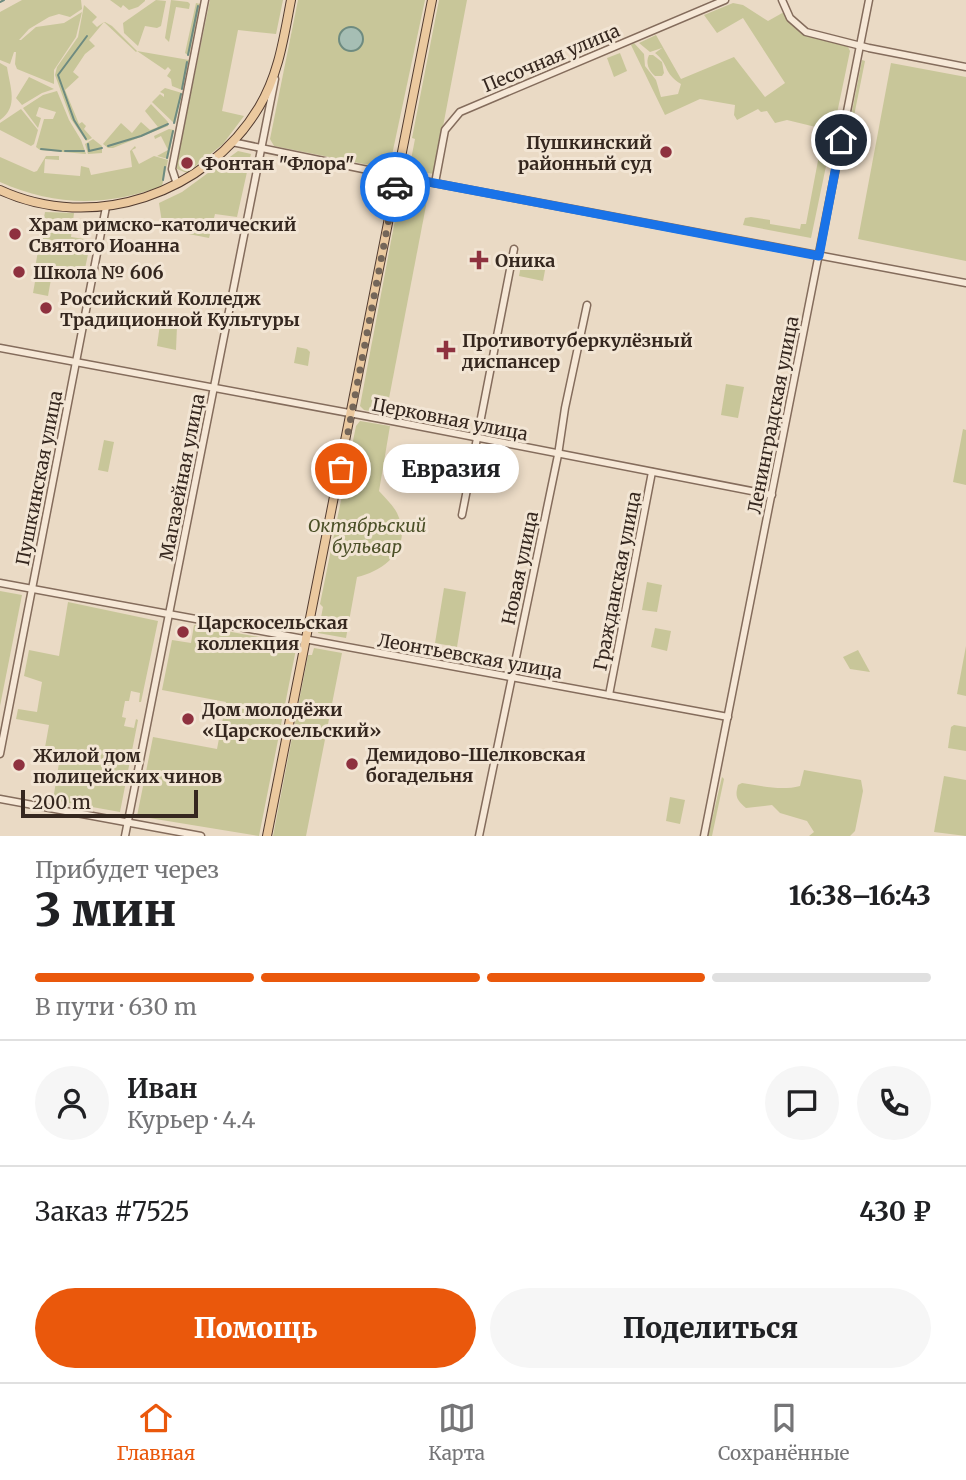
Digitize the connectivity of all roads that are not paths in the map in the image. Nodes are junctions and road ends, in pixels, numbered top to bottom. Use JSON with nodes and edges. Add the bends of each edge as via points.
{"nodes":[{"id":1,"x":205,"y":0,"type":"edge"},
{"id":2,"x":292,"y":0,"type":"edge"},
{"id":3,"x":432,"y":0,"type":"edge"},
{"id":4,"x":725,"y":0,"type":"edge"},
{"id":5,"x":782,"y":0,"type":"edge"},
{"id":6,"x":869,"y":0,"type":"edge"},
{"id":7,"x":860,"y":45,"type":"junction"},
{"id":8,"x":281,"y":54,"type":"junction"},
{"id":9,"x":966,"y":67,"type":"edge"},
{"id":10,"x":253,"y":117,"type":"junction"},
{"id":11,"x":266,"y":123,"type":"junction"},
{"id":12,"x":232,"y":142,"type":"junction"},
{"id":13,"x":261,"y":149,"type":"junction"},
{"id":14,"x":397,"y":176,"type":"junction"},
{"id":15,"x":435,"y":183,"type":"junction"},
{"id":16,"x":177,"y":184,"type":"junction"},
{"id":17,"x":0,"y":190,"type":"edge"},
{"id":18,"x":106,"y":207,"type":"junction"},
{"id":19,"x":514,"y":249,"type":"dead end"},
{"id":20,"x":819,"y":256,"type":"junction"},
{"id":21,"x":966,"y":283,"type":"edge"},
{"id":22,"x":587,"y":305,"type":"dead end"},
{"id":23,"x":0,"y":348,"type":"edge"},
{"id":24,"x":76,"y":363,"type":"junction"},
{"id":25,"x":214,"y":388,"type":"junction"},
{"id":26,"x":351,"y":414,"type":"junction"},
{"id":27,"x":477,"y":437,"type":"junction"},
{"id":28,"x":558,"y":454,"type":"junction"},
{"id":29,"x":652,"y":472,"type":"junction"},
{"id":30,"x":772,"y":495,"type":"junction"},
{"id":31,"x":463,"y":515,"type":"dead end"},
{"id":32,"x":0,"y":583,"type":"edge"},
{"id":33,"x":32,"y":589,"type":"junction"},
{"id":34,"x":168,"y":615,"type":"junction"},
{"id":35,"x":306,"y":640,"type":"junction"},
{"id":36,"x":512,"y":678,"type":"junction"},
{"id":37,"x":610,"y":695,"type":"junction"},
{"id":38,"x":728,"y":717,"type":"junction"},
{"id":39,"x":0,"y":754,"type":"edge"},
{"id":40,"x":0,"y":799,"type":"edge"},
{"id":41,"x":128,"y":822,"type":"junction"},
{"id":42,"x":125,"y":836,"type":"edge"},
{"id":43,"x":201,"y":836,"type":"edge"},
{"id":44,"x":267,"y":836,"type":"edge"},
{"id":45,"x":480,"y":836,"type":"edge"},
{"id":46,"x":704,"y":836,"type":"edge"}],
"edges":[{"from":1,"to":16,"type":"street","via":[[172,169]]},
{"from":2,"to":8,"type":"main road"},
{"from":3,"to":14,"type":"main road"},
{"from":4,"to":15,"type":"street","name":"Песочная улица","via":[[460,112],[445,130]]},
{"from":5,"to":7,"type":"street","via":[[790,18],[806,32]]},
{"from":6,"to":7,"type":"street","name":"Ленинградская улица"},
{"from":7,"to":9,"type":"street"},
{"from":7,"to":20,"type":"street","name":"Ленинградская улица"},
{"from":8,"to":10,"type":"main road"},
{"from":8,"to":11,"type":"street","name":"Магазейная улица"},
{"from":10,"to":11,"type":"street","via":[[261,116]]},
{"from":10,"to":12,"type":"main road"},
{"from":11,"to":13,"type":"street","name":"Магазейная улица"},
{"from":12,"to":13,"type":"street"},
{"from":12,"to":16,"type":"main road"},
{"from":13,"to":14,"type":"street"},
{"from":13,"to":25,"type":"street","name":"Магазейная улица"},
{"from":14,"to":15,"type":"street"},
{"from":14,"to":26,"type":"main road"},
{"from":15,"to":20,"type":"street"},
{"from":16,"to":18,"type":"main road"},
{"from":17,"to":18,"type":"main road","via":[[50,205]]},
{"from":18,"to":24,"type":"street","name":"Пушкинская улица"},
{"from":19,"to":27,"type":"street"},
{"from":20,"to":21,"type":"street"},
{"from":20,"to":30,"type":"street","name":"Ленинградская улица"},
{"from":22,"to":28,"type":"street","name":"Новая улица"},
{"from":23,"to":24,"type":"street","name":"Церковная улица"},
{"from":24,"to":25,"type":"street","name":"Церковная улица"},
{"from":24,"to":33,"type":"street","name":"Пушкинская улица"},
{"from":25,"to":26,"type":"street","name":"Церковная улица"},
{"from":25,"to":34,"type":"street","name":"Магазейная улица"},
{"from":26,"to":27,"type":"street","name":"Церковная улица"},
{"from":26,"to":35,"type":"main road"},
{"from":27,"to":28,"type":"street","name":"Церковная улица"},
{"from":27,"to":31,"type":"street"},
{"from":28,"to":29,"type":"street","name":"Церковная улица"},
{"from":28,"to":36,"type":"street","name":"Новая улица"},
{"from":29,"to":30,"type":"street","name":"Церковная улица"},
{"from":29,"to":37,"type":"street","name":"Гражданская улица"},
{"from":30,"to":38,"type":"street","name":"Ленинградская улица"},
{"from":32,"to":33,"type":"street","name":"Леонтьевская улица"},
{"from":33,"to":34,"type":"street","name":"Леонтьевская улица"},
{"from":33,"to":39,"type":"street","name":"Пушкинская улица"},
{"from":34,"to":35,"type":"street","name":"Леонтьевская улица"},
{"from":34,"to":41,"type":"street","name":"Магазейная улица"},
{"from":35,"to":36,"type":"street","name":"Леонтьевская улица"},
{"from":35,"to":44,"type":"main road"},
{"from":36,"to":37,"type":"street","name":"Леонтьевская улица"},
{"from":36,"to":45,"type":"street","name":"Новая улица"},
{"from":37,"to":38,"type":"street","name":"Леонтьевская улица"},
{"from":38,"to":46,"type":"street","name":"Ленинградская улица"},
{"from":40,"to":41,"type":"street"},
{"from":41,"to":42,"type":"street","name":"Магазейная улица"},
{"from":41,"to":43,"type":"street"}]}
